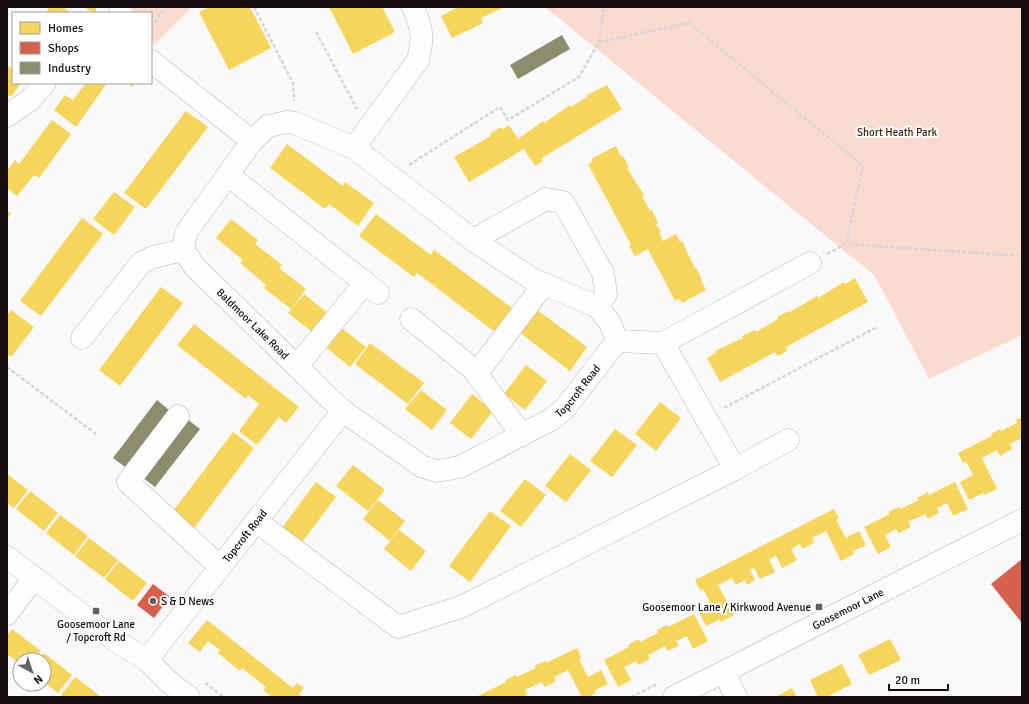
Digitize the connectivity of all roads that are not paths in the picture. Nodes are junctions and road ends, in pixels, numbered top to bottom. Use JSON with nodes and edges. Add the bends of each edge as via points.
{"nodes":[{"id":1,"x":413,"y":7,"type":"edge"},
{"id":2,"x":152,"y":62,"type":"edge"},
{"id":3,"x":44,"y":84,"type":"edge"},
{"id":4,"x":7,"y":116,"type":"edge"},
{"id":5,"x":252,"y":141,"type":"junction"},
{"id":6,"x":354,"y":148,"type":"junction"},
{"id":7,"x":228,"y":175,"type":"junction"},
{"id":8,"x":473,"y":240,"type":"junction"},
{"id":9,"x":183,"y":250,"type":"junction"},
{"id":10,"x":810,"y":263,"type":"road end"},
{"id":11,"x":544,"y":284,"type":"junction"},
{"id":12,"x":598,"y":307,"type":"junction"},
{"id":13,"x":411,"y":319,"type":"dead end"},
{"id":14,"x":82,"y":338,"type":"dead end"},
{"id":15,"x":617,"y":341,"type":"junction"},
{"id":16,"x":663,"y":343,"type":"junction"},
{"id":17,"x":297,"y":366,"type":"junction"},
{"id":18,"x":477,"y":373,"type":"junction"},
{"id":19,"x":326,"y":395,"type":"joint"},
{"id":20,"x":343,"y":411,"type":"junction"},
{"id":21,"x":178,"y":416,"type":"dead end"},
{"id":22,"x":522,"y":435,"type":"junction"},
{"id":23,"x":788,"y":440,"type":"dead end"},
{"id":24,"x":735,"y":469,"type":"junction"},
{"id":25,"x":1022,"y":520,"type":"edge"},
{"id":26,"x":256,"y":522,"type":"junction"},
{"id":27,"x":7,"y":557,"type":"edge"},
{"id":28,"x":220,"y":567,"type":"junction"},
{"id":29,"x":34,"y":578,"type":"junction"},
{"id":30,"x":7,"y":614,"type":"edge"},
{"id":31,"x":147,"y":660,"type":"junction"},
{"id":32,"x":724,"y":672,"type":"junction"},
{"id":33,"x":188,"y":697,"type":"edge"},
{"id":34,"x":674,"y":697,"type":"edge"},
{"id":35,"x":736,"y":697,"type":"edge"}],
"edges":[{"from":1,"to":6,"type":"street","via":[[422,28],[418,60]]},
{"from":2,"to":5,"type":"street"},
{"from":3,"to":4,"type":"street","via":[[30,100]]},
{"from":5,"to":6,"type":"street","via":[[268,126],[287,122]]},
{"from":5,"to":7,"type":"street"},
{"from":6,"to":8,"type":"street"},
{"from":7,"to":9,"type":"street","via":[[186,233]]},
{"from":7,"to":17,"type":"street","via":[[372,288]]},
{"from":8,"to":11,"type":"street","via":[[532,279]]},
{"from":8,"to":12,"type":"street","via":[[546,199],[563,202],[604,273],[606,294]]},
{"from":9,"to":14,"type":"street","via":[[153,257],[141,263]]},
{"from":9,"to":17,"type":"street","name":"Baldmoor Lake Road","via":[[195,267]]},
{"from":10,"to":16,"type":"street"},
{"from":11,"to":12,"type":"street"},
{"from":11,"to":18,"type":"street"},
{"from":12,"to":15,"type":"street","via":[[610,323]]},
{"from":13,"to":18,"type":"street"},
{"from":15,"to":16,"type":"street"},
{"from":15,"to":22,"type":"street","name":"Topcroft Road","via":[[565,408],[552,419]]},
{"from":16,"to":24,"type":"street"},
{"from":17,"to":19,"type":"street","name":"Baldmoor Lake Road"},
{"from":18,"to":22,"type":"street"},
{"from":19,"to":20,"type":"street","name":"Topcroft Road"},
{"from":20,"to":22,"type":"street","name":"Topcroft Road","via":[[423,467],[436,471],[460,467]]},
{"from":20,"to":26,"type":"street","name":"Topcroft Road"},
{"from":21,"to":28,"type":"street","via":[[128,482]]},
{"from":23,"to":24,"type":"street"},
{"from":24,"to":26,"type":"street","via":[[461,607],[398,627]]},
{"from":25,"to":32,"type":"street","name":"Goosemoor Lane"},
{"from":26,"to":28,"type":"street","name":"Topcroft Road"},
{"from":27,"to":29,"type":"street"},
{"from":28,"to":31,"type":"street","name":"Topcroft Road"},
{"from":29,"to":30,"type":"street"},
{"from":29,"to":31,"type":"street","via":[[116,641]]},
{"from":31,"to":33,"type":"street"},
{"from":32,"to":34,"type":"street","name":"Goosemoor Lane"},
{"from":32,"to":35,"type":"street"}]}
